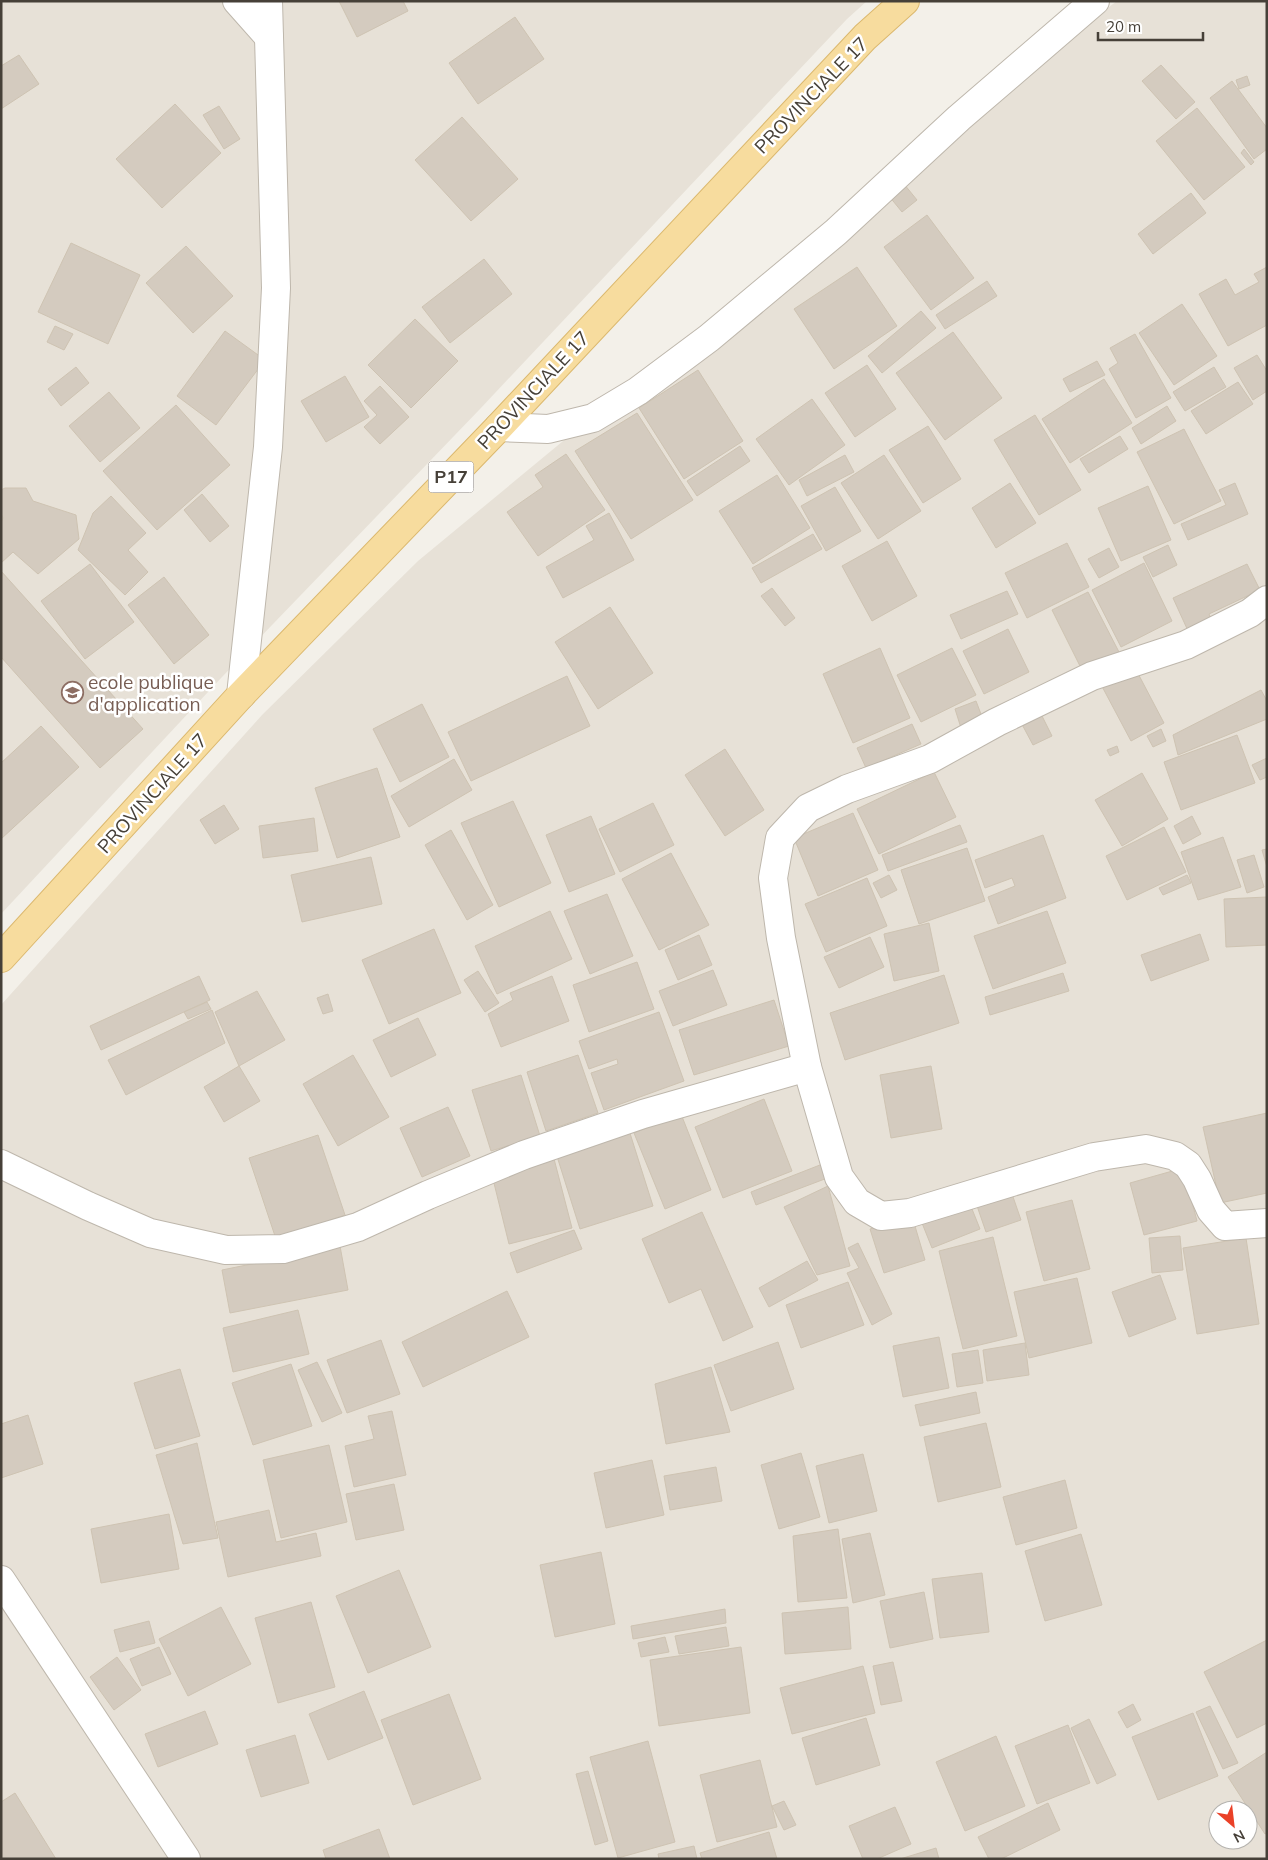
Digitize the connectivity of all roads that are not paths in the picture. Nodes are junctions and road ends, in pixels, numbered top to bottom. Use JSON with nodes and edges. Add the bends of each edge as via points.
{"nodes":[{"id":1,"x":237,"y":1,"type":"edge"},
{"id":2,"x":268,"y":1,"type":"edge"},
{"id":3,"x":905,"y":1,"type":"edge"},
{"id":4,"x":1095,"y":1,"type":"edge"},
{"id":5,"x":269,"y":37,"type":"junction"},
{"id":6,"x":499,"y":427,"type":"junction"},
{"id":7,"x":1267,"y":600,"type":"edge"},
{"id":8,"x":241,"y":695,"type":"junction"},
{"id":9,"x":1,"y":958,"type":"edge"},
{"id":10,"x":807,"y":1067,"type":"junction"},
{"id":11,"x":1,"y":1164,"type":"edge"},
{"id":12,"x":1267,"y":1223,"type":"edge"},
{"id":13,"x":1,"y":1580,"type":"edge"},
{"id":14,"x":186,"y":1859,"type":"edge"}],
"edges":[{"from":1,"to":5,"type":"street"},
{"from":2,"to":5,"type":"street"},
{"from":3,"to":6,"type":"main road","name":"PROVINCIALE 17","number":"P17","via":[[858,44]]},
{"from":4,"to":6,"type":"street","via":[[966,112],[836,232],[709,338],[638,391],[593,418],[548,429]]},
{"from":5,"to":8,"type":"street","via":[[276,288],[268,446]]},
{"from":6,"to":8,"type":"main road","name":"PROVINCIALE 17","number":"P17"},
{"from":7,"to":10,"type":"street","via":[[1186,645],[1092,676],[930,758],[847,789],[808,808],[780,838],[773,878],[781,938]]},
{"from":8,"to":9,"type":"main road","name":"PROVINCIALE 17","number":"P17"},
{"from":10,"to":11,"type":"street","via":[[643,1114],[524,1155],[358,1227],[283,1249],[226,1250],[150,1233]]},
{"from":10,"to":12,"type":"street","via":[[840,1177],[857,1202],[882,1216],[910,1213],[1094,1157],[1146,1149],[1175,1156],[1188,1165],[1211,1210],[1225,1226]]},
{"from":13,"to":14,"type":"street"}]}
